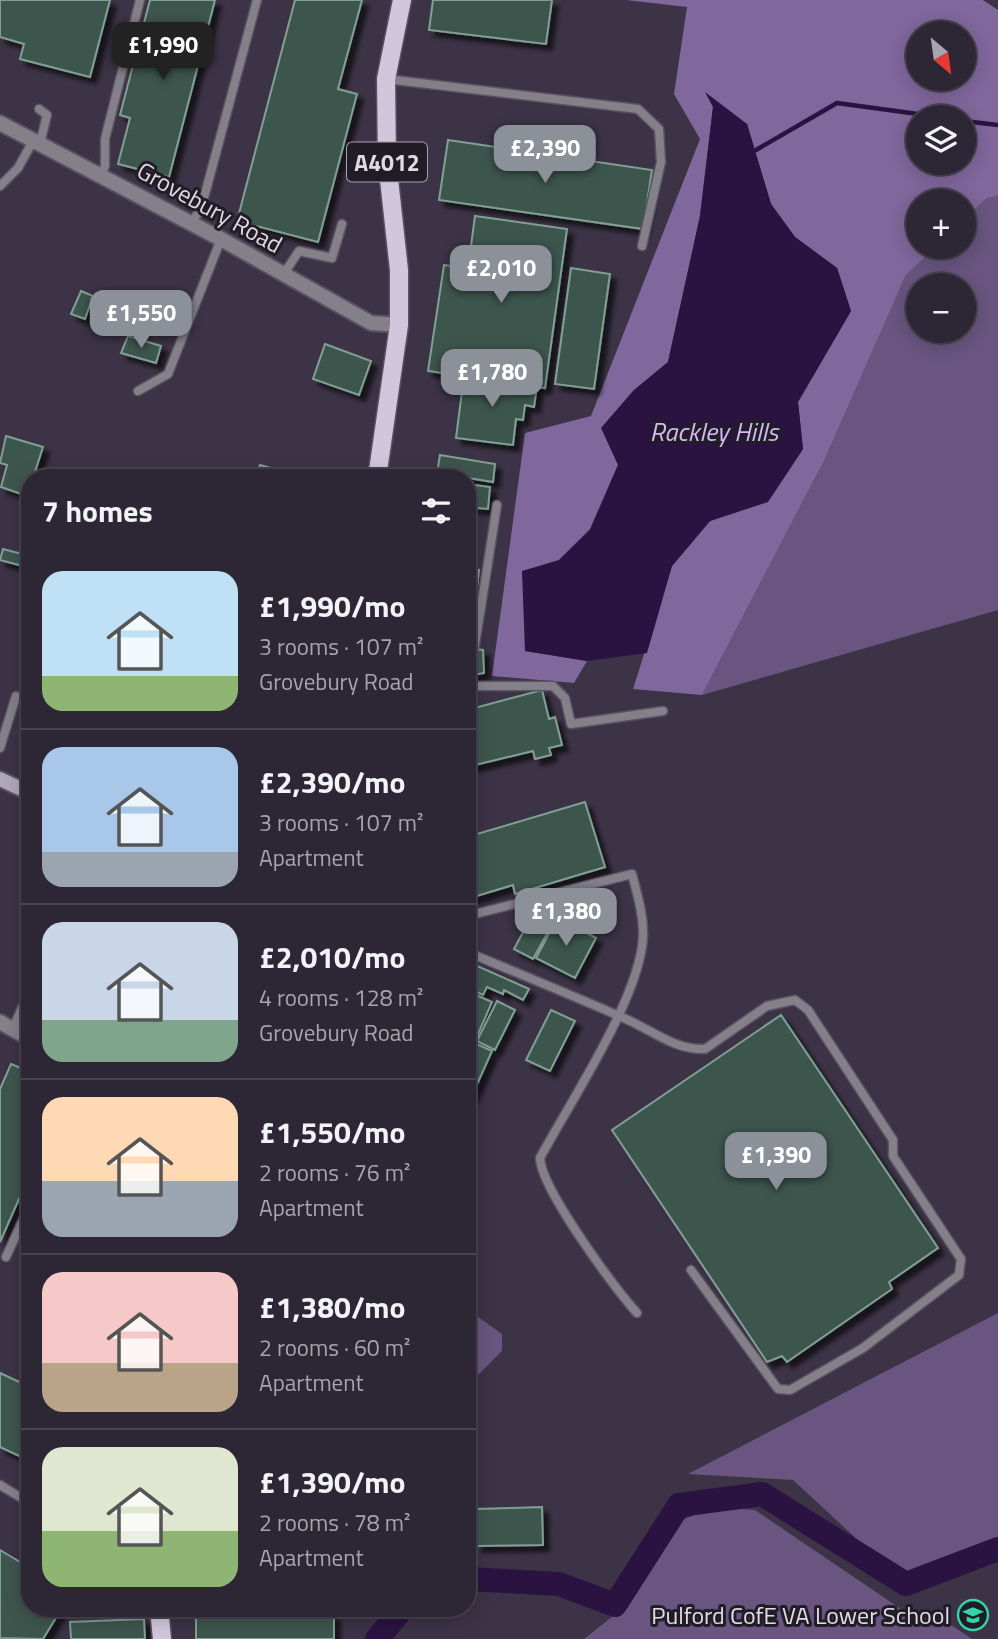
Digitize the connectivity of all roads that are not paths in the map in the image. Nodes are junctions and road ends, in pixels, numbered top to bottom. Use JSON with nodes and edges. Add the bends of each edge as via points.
{"nodes":[{"id":1,"x":140,"y":0,"type":"edge"},
{"id":2,"x":257,"y":0,"type":"edge"},
{"id":3,"x":402,"y":0,"type":"edge"},
{"id":4,"x":386,"y":79,"type":"junction"},
{"id":5,"x":40,"y":108,"type":"dead end"},
{"id":6,"x":0,"y":123,"type":"edge"},
{"id":7,"x":37,"y":142,"type":"junction"},
{"id":8,"x":101,"y":175,"type":"junction"},
{"id":9,"x":0,"y":186,"type":"edge"},
{"id":10,"x":191,"y":223,"type":"junction"},
{"id":11,"x":342,"y":224,"type":"dead end"},
{"id":12,"x":221,"y":239,"type":"junction"},
{"id":13,"x":642,"y":246,"type":"dead end"},
{"id":14,"x":283,"y":275,"type":"junction"},
{"id":15,"x":399,"y":325,"type":"junction"},
{"id":16,"x":138,"y":391,"type":"dead end"},
{"id":17,"x":378,"y":469,"type":"edge"},
{"id":18,"x":497,"y":505,"type":"dead end"},
{"id":19,"x":476,"y":639,"type":"edge"},
{"id":20,"x":476,"y":686,"type":"edge"},
{"id":21,"x":16,"y":696,"type":"dead end"},
{"id":22,"x":663,"y":710,"type":"dead end"},
{"id":23,"x":0,"y":748,"type":"edge"},
{"id":24,"x":0,"y":779,"type":"edge"},
{"id":25,"x":21,"y":789,"type":"edge"},
{"id":26,"x":476,"y":914,"type":"edge"},
{"id":27,"x":476,"y":956,"type":"edge"},
{"id":28,"x":21,"y":1004,"type":"edge"},
{"id":29,"x":618,"y":1015,"type":"junction"},
{"id":30,"x":6,"y":1026,"type":"edge"},
{"id":31,"x":21,"y":1225,"type":"edge"},
{"id":32,"x":6,"y":1258,"type":"dead end"},
{"id":33,"x":691,"y":1270,"type":"dead end"},
{"id":34,"x":637,"y":1313,"type":"dead end"},
{"id":35,"x":0,"y":1485,"type":"edge"},
{"id":36,"x":21,"y":1498,"type":"edge"},
{"id":37,"x":160,"y":1617,"type":"edge"},
{"id":38,"x":162,"y":1639,"type":"edge"}],
"edges":[{"from":1,"to":8,"type":"lane","via":[[105,139]]},
{"from":2,"to":10,"type":"lane","via":[[201,209]]},
{"from":3,"to":4,"type":"main road","number":"A4012"},
{"from":4,"to":13,"type":"lane","via":[[638,109],[659,129],[662,162]]},
{"from":4,"to":15,"type":"main road","number":"A4012"},
{"from":5,"to":7,"type":"lane","via":[[47,115]]},
{"from":6,"to":7,"type":"street","name":"Grovebury Road"},
{"from":7,"to":8,"type":"street","name":"Grovebury Road"},
{"from":7,"to":9,"type":"lane"},
{"from":8,"to":10,"type":"street","name":"Grovebury Road"},
{"from":10,"to":12,"type":"street","name":"Grovebury Road"},
{"from":11,"to":14,"type":"lane","via":[[332,258],[299,251]]},
{"from":12,"to":14,"type":"street","name":"Grovebury Road"},
{"from":12,"to":16,"type":"lane","via":[[168,374]]},
{"from":14,"to":15,"type":"street","name":"Grovebury Road","via":[[371,323]]},
{"from":15,"to":17,"type":"main road","number":"A4012"},
{"from":18,"to":19,"type":"lane"},
{"from":20,"to":22,"type":"lane","via":[[553,686],[565,698],[571,724]]},
{"from":21,"to":23,"type":"lane"},
{"from":24,"to":25,"type":"street"},
{"from":26,"to":29,"type":"lane","via":[[632,874],[643,939]]},
{"from":27,"to":29,"type":"lane"},
{"from":28,"to":30,"type":"lane"},
{"from":29,"to":33,"type":"lane","via":[[679,1046],[705,1049],[767,1006],[795,1000],[808,1010],[893,1140],[893,1156],[961,1259],[960,1275],[908,1315],[863,1348],[790,1390],[778,1390]]},
{"from":29,"to":34,"type":"lane","via":[[540,1158],[540,1168],[616,1288]]},
{"from":31,"to":32,"type":"lane"},
{"from":35,"to":36,"type":"lane"},
{"from":37,"to":38,"type":"main road"}]}
